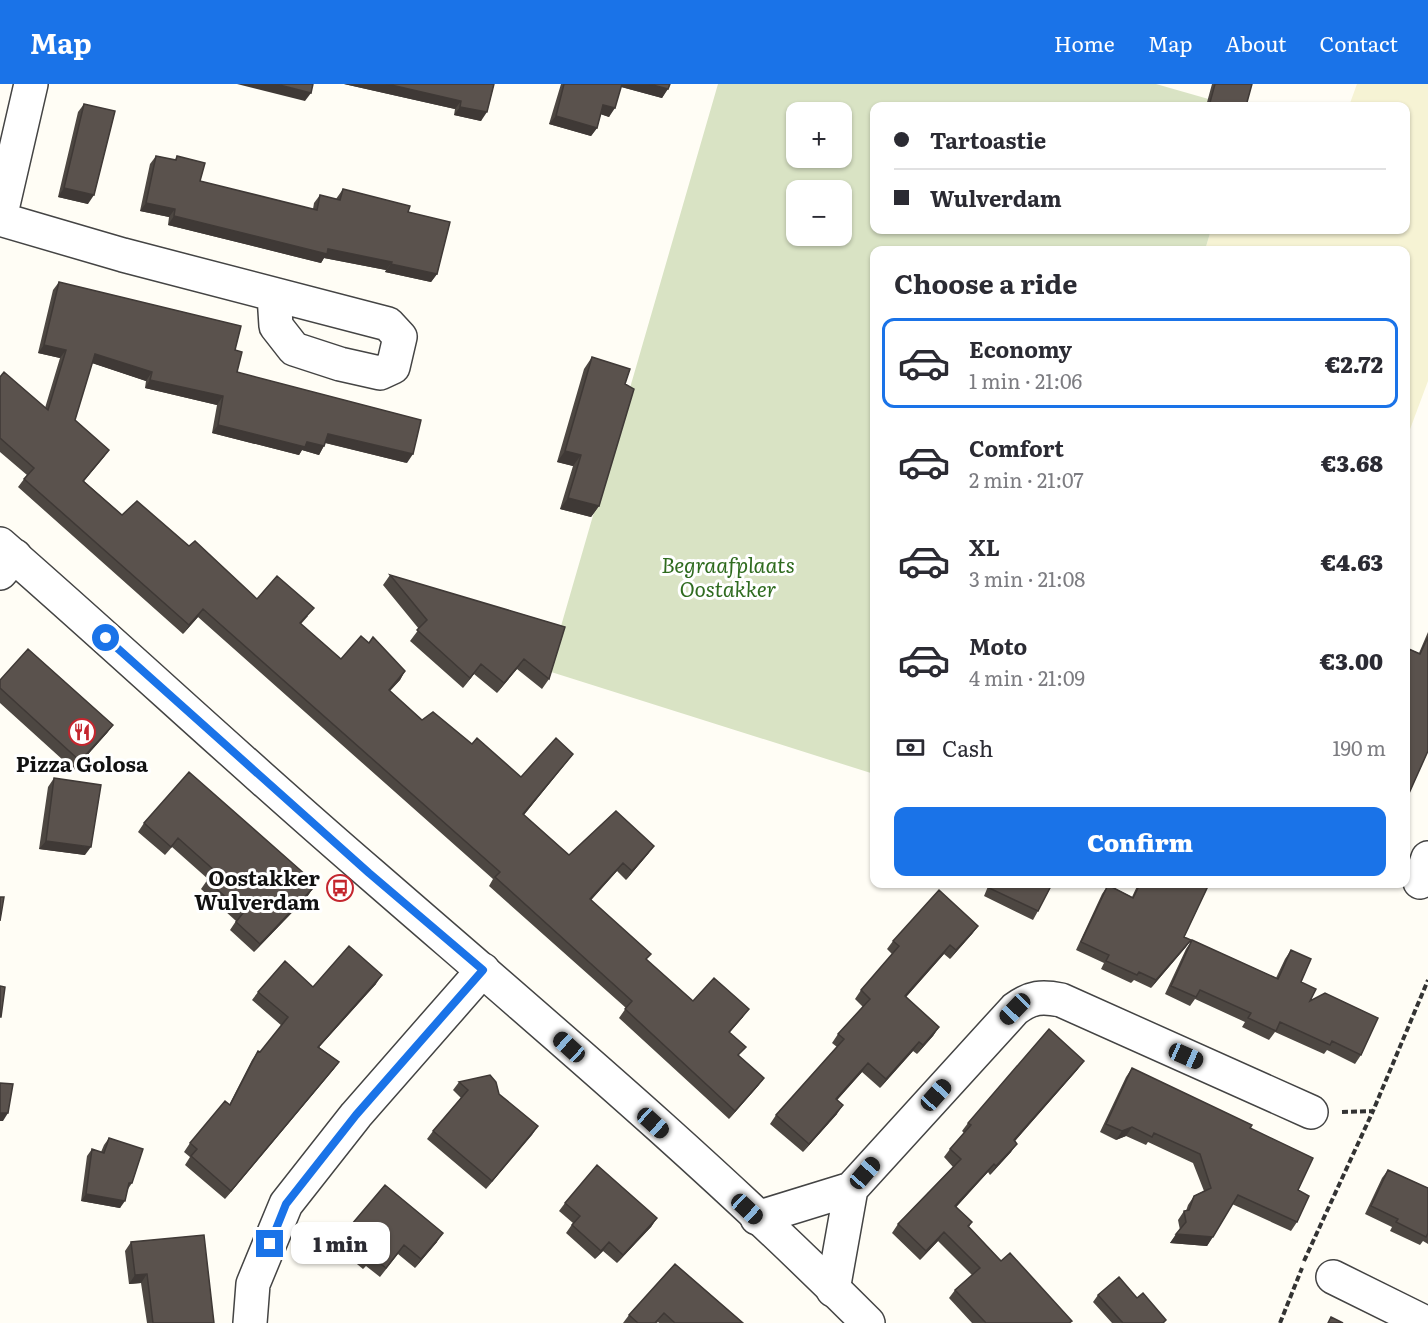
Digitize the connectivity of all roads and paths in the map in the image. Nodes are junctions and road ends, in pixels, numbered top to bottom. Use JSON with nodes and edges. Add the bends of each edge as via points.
{"nodes":[{"id":1,"x":32,"y":84,"type":"edge"},
{"id":2,"x":0,"y":219,"type":"edge"},
{"id":3,"x":274,"y":295,"type":"dead end"},
{"id":4,"x":5,"y":558,"type":"edge"},
{"id":5,"x":483,"y":970,"type":"junction"},
{"id":6,"x":1428,"y":980,"type":"edge"},
{"id":7,"x":1373,"y":1111,"type":"junction"},
{"id":8,"x":1311,"y":1112,"type":"joint"},
{"id":9,"x":851,"y":1189,"type":"junction"},
{"id":10,"x":1327,"y":1215,"type":"dead end"},
{"id":11,"x":757,"y":1218,"type":"junction"},
{"id":12,"x":1333,"y":1277,"type":"dead end"},
{"id":13,"x":833,"y":1290,"type":"junction"},
{"id":14,"x":250,"y":1323,"type":"edge"},
{"id":15,"x":868,"y":1323,"type":"edge"},
{"id":16,"x":1426,"y":1323,"type":"edge"}],
"edges":[{"from":1,"to":2,"type":"street"},
{"from":2,"to":3,"type":"street"},
{"from":4,"to":5,"type":"street"},
{"from":5,"to":11,"type":"street"},
{"from":5,"to":14,"type":"street","via":[[356,1115],[286,1204],[253,1284]]},
{"from":6,"to":7,"type":"path"},
{"from":7,"to":8,"type":"path"},
{"from":7,"to":10,"type":"path"},
{"from":8,"to":9,"type":"street","via":[[1061,1000],[1043,996],[1015,1009]]},
{"from":9,"to":11,"type":"street"},
{"from":9,"to":13,"type":"street"},
{"from":11,"to":13,"type":"street"},
{"from":12,"to":16,"type":"street"},
{"from":13,"to":15,"type":"street"}]}
